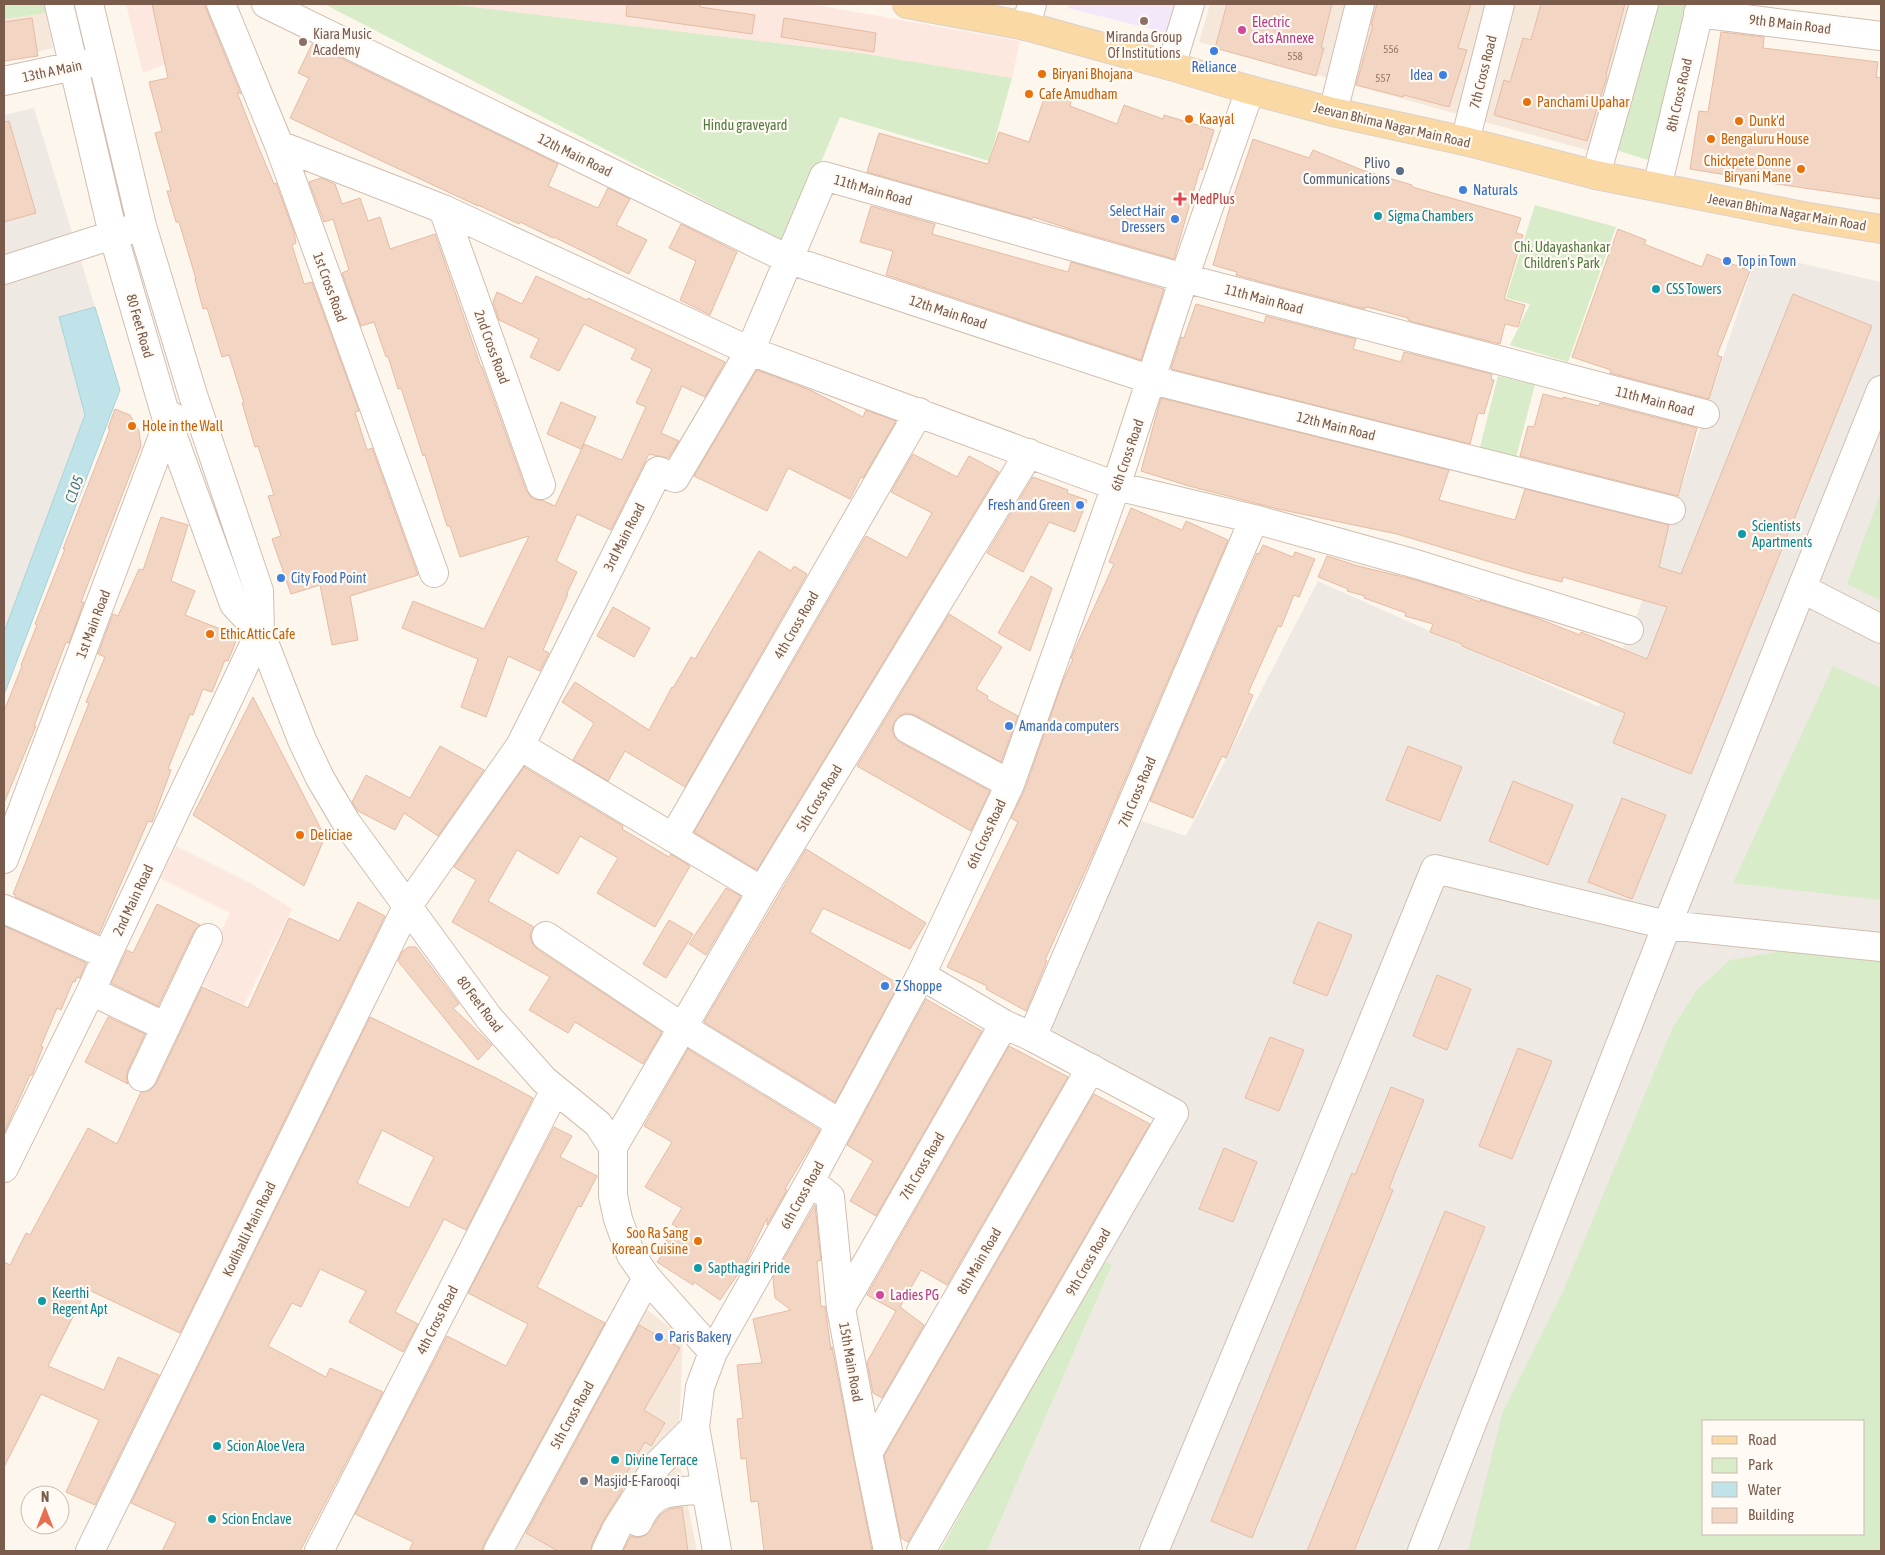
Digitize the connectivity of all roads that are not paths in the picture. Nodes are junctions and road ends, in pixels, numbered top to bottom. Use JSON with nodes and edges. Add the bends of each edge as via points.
{"nodes":[{"id":1,"x":59,"y":4,"type":"edge"},
{"id":2,"x":89,"y":4,"type":"edge"},
{"id":3,"x":221,"y":4,"type":"edge"},
{"id":4,"x":266,"y":4,"type":"edge"},
{"id":5,"x":907,"y":4,"type":"edge"},
{"id":6,"x":1190,"y":4,"type":"edge"},
{"id":7,"x":1360,"y":4,"type":"edge"},
{"id":8,"x":1500,"y":4,"type":"edge"},
{"id":9,"x":1644,"y":4,"type":"edge"},
{"id":10,"x":1699,"y":8,"type":"edge"},
{"id":11,"x":1029,"y":15,"type":"edge"},
{"id":12,"x":1881,"y":36,"type":"edge"},
{"id":13,"x":101,"y":60,"type":"junction"},
{"id":14,"x":74,"y":66,"type":"junction"},
{"id":15,"x":1172,"y":66,"type":"junction"},
{"id":16,"x":4,"y":81,"type":"edge"},
{"id":17,"x":1250,"y":90,"type":"junction"},
{"id":18,"x":1333,"y":112,"type":"junction"},
{"id":19,"x":1465,"y":141,"type":"junction"},
{"id":20,"x":278,"y":145,"type":"junction"},
{"id":21,"x":1596,"y":175,"type":"junction"},
{"id":22,"x":824,"y":176,"type":"joint"},
{"id":23,"x":1657,"y":187,"type":"junction"},
{"id":24,"x":443,"y":209,"type":"junction"},
{"id":25,"x":142,"y":226,"type":"junction"},
{"id":26,"x":1881,"y":229,"type":"edge"},
{"id":27,"x":113,"y":234,"type":"junction"},
{"id":28,"x":790,"y":260,"type":"junction"},
{"id":29,"x":4,"y":270,"type":"edge"},
{"id":30,"x":1184,"y":278,"type":"junction"},
{"id":31,"x":750,"y":352,"type":"junction"},
{"id":32,"x":1152,"y":380,"type":"junction"},
{"id":33,"x":1881,"y":390,"type":"edge"},
{"id":34,"x":192,"y":395,"type":"junction"},
{"id":35,"x":919,"y":412,"type":"junction"},
{"id":36,"x":1705,"y":414,"type":"dead end"},
{"id":37,"x":168,"y":422,"type":"junction"},
{"id":38,"x":1029,"y":453,"type":"junction"},
{"id":39,"x":541,"y":485,"type":"dead end"},
{"id":40,"x":1116,"y":486,"type":"junction"},
{"id":41,"x":1671,"y":510,"type":"dead end"},
{"id":42,"x":1254,"y":519,"type":"junction"},
{"id":43,"x":434,"y":573,"type":"dead end"},
{"id":44,"x":1803,"y":589,"type":"junction"},
{"id":45,"x":1881,"y":629,"type":"edge"},
{"id":46,"x":1629,"y":630,"type":"dead end"},
{"id":47,"x":260,"y":632,"type":"junction"},
{"id":48,"x":908,"y":729,"type":"dead end"},
{"id":49,"x":520,"y":746,"type":"junction"},
{"id":50,"x":1010,"y":784,"type":"junction"},
{"id":51,"x":673,"y":838,"type":"junction"},
{"id":52,"x":4,"y":859,"type":"edge"},
{"id":53,"x":762,"y":891,"type":"junction"},
{"id":54,"x":408,"y":906,"type":"junction"},
{"id":55,"x":4,"y":910,"type":"edge"},
{"id":56,"x":1667,"y":925,"type":"junction"},
{"id":57,"x":546,"y":936,"type":"dead end"},
{"id":58,"x":208,"y":938,"type":"dead end"},
{"id":59,"x":1881,"y":946,"type":"edge"},
{"id":60,"x":106,"y":956,"type":"junction"},
{"id":61,"x":921,"y":976,"type":"junction"},
{"id":62,"x":92,"y":991,"type":"junction"},
{"id":63,"x":1004,"y":1024,"type":"junction"},
{"id":64,"x":166,"y":1026,"type":"junction"},
{"id":65,"x":682,"y":1027,"type":"junction"},
{"id":66,"x":1032,"y":1037,"type":"junction"},
{"id":67,"x":1091,"y":1068,"type":"junction"},
{"id":68,"x":142,"y":1077,"type":"dead end"},
{"id":69,"x":555,"y":1090,"type":"junction"},
{"id":70,"x":841,"y":1124,"type":"junction"},
{"id":71,"x":613,"y":1147,"type":"junction"},
{"id":72,"x":4,"y":1168,"type":"edge"},
{"id":73,"x":810,"y":1181,"type":"junction"},
{"id":74,"x":647,"y":1278,"type":"junction"},
{"id":75,"x":841,"y":1308,"type":"junction"},
{"id":76,"x":713,"y":1352,"type":"junction"},
{"id":77,"x":695,"y":1427,"type":"junction"},
{"id":78,"x":868,"y":1453,"type":"junction"},
{"id":79,"x":706,"y":1489,"type":"junction"},
{"id":80,"x":90,"y":1551,"type":"edge"},
{"id":81,"x":319,"y":1551,"type":"edge"},
{"id":82,"x":498,"y":1551,"type":"edge"},
{"id":83,"x":606,"y":1551,"type":"edge"},
{"id":84,"x":625,"y":1551,"type":"edge"},
{"id":85,"x":717,"y":1551,"type":"edge"},
{"id":86,"x":888,"y":1551,"type":"edge"},
{"id":87,"x":921,"y":1551,"type":"edge"},
{"id":88,"x":1154,"y":1551,"type":"edge"},
{"id":89,"x":1422,"y":1551,"type":"edge"}],
"edges":[{"from":1,"to":14,"type":"street","name":"80 Feet Road"},
{"from":2,"to":13,"type":"street","name":"80 Feet Road"},
{"from":3,"to":20,"type":"street","name":"1st Cross Road"},
{"from":4,"to":28,"type":"street","name":"12th Main Road"},
{"from":5,"to":11,"type":"main road","name":"Jeevan Bhima Nagar Main Road"},
{"from":6,"to":15,"type":"street"},
{"from":7,"to":18,"type":"street"},
{"from":8,"to":19,"type":"street","name":"7th Cross Road"},
{"from":9,"to":21,"type":"street"},
{"from":10,"to":12,"type":"street","name":"9th B Main Road"},
{"from":10,"to":23,"type":"street","name":"8th Cross Road"},
{"from":11,"to":15,"type":"main road","name":"Jeevan Bhima Nagar Main Road"},
{"from":13,"to":14,"type":"street","name":"13th A Main"},
{"from":13,"to":25,"type":"street","name":"80 Feet Road"},
{"from":14,"to":16,"type":"street","name":"13th A Main"},
{"from":14,"to":27,"type":"street","name":"80 Feet Road"},
{"from":15,"to":17,"type":"main road","name":"Jeevan Bhima Nagar Main Road"},
{"from":17,"to":18,"type":"main road","name":"Jeevan Bhima Nagar Main Road"},
{"from":17,"to":30,"type":"street","name":"6th Cross Road"},
{"from":18,"to":19,"type":"main road","name":"Jeevan Bhima Nagar Main Road"},
{"from":19,"to":21,"type":"main road","name":"Jeevan Bhima Nagar Main Road"},
{"from":20,"to":24,"type":"street"},
{"from":20,"to":43,"type":"street","name":"1st Cross Road"},
{"from":21,"to":23,"type":"main road","name":"Jeevan Bhima Nagar Main Road"},
{"from":22,"to":28,"type":"street","name":"3rd Main Road"},
{"from":22,"to":30,"type":"street","name":"11th Main Road"},
{"from":23,"to":26,"type":"main road","name":"Jeevan Bhima Nagar Main Road"},
{"from":24,"to":31,"type":"street"},
{"from":24,"to":39,"type":"street","name":"2nd Cross Road"},
{"from":25,"to":27,"type":"street"},
{"from":25,"to":34,"type":"street","name":"80 Feet Road"},
{"from":27,"to":29,"type":"street"},
{"from":27,"to":37,"type":"street","name":"80 Feet Road"},
{"from":28,"to":31,"type":"street","name":"3rd Main Road"},
{"from":28,"to":32,"type":"street","name":"12th Main Road"},
{"from":30,"to":32,"type":"street","name":"6th Cross Road"},
{"from":30,"to":36,"type":"street","name":"11th Main Road"},
{"from":31,"to":35,"type":"street"},
{"from":31,"to":49,"type":"street","name":"3rd Main Road","via":[[675,478],[658,471]]},
{"from":32,"to":40,"type":"street","name":"6th Cross Road"},
{"from":32,"to":41,"type":"street","name":"12th Main Road"},
{"from":33,"to":44,"type":"street"},
{"from":34,"to":37,"type":"street","name":"1st Main Road"},
{"from":34,"to":47,"type":"street","name":"80 Feet Road","via":[[259,591]]},
{"from":35,"to":38,"type":"street"},
{"from":35,"to":51,"type":"street","name":"4th Cross Road"},
{"from":37,"to":47,"type":"street","name":"80 Feet Road","via":[[234,604]]},
{"from":37,"to":52,"type":"street","name":"1st Main Road"},
{"from":38,"to":40,"type":"street"},
{"from":38,"to":53,"type":"street","name":"5th Cross Road"},
{"from":40,"to":42,"type":"street"},
{"from":40,"to":50,"type":"street","name":"6th Cross Road"},
{"from":42,"to":46,"type":"street","via":[[1416,564]]},
{"from":42,"to":66,"type":"street","name":"7th Cross Road"},
{"from":44,"to":45,"type":"street"},
{"from":44,"to":56,"type":"street"},
{"from":47,"to":54,"type":"street","name":"80 Feet Road","via":[[320,778],[346,822]]},
{"from":47,"to":60,"type":"street","name":"2nd Main Road"},
{"from":48,"to":50,"type":"street"},
{"from":49,"to":51,"type":"street"},
{"from":49,"to":54,"type":"street","name":"3rd Main Road"},
{"from":50,"to":61,"type":"street","name":"6th Cross Road"},
{"from":51,"to":53,"type":"street"},
{"from":53,"to":65,"type":"street","name":"5th Cross Road"},
{"from":54,"to":69,"type":"street","name":"80 Feet Road","via":[[489,1018]]},
{"from":54,"to":80,"type":"street","name":"Kodihalli Main Road"},
{"from":55,"to":60,"type":"street"},
{"from":56,"to":59,"type":"street"},
{"from":56,"to":88,"type":"street","via":[[1435,870]]},
{"from":56,"to":89,"type":"street"},
{"from":57,"to":65,"type":"street"},
{"from":58,"to":64,"type":"street"},
{"from":60,"to":62,"type":"street","name":"2nd Main Road"},
{"from":61,"to":63,"type":"street"},
{"from":61,"to":70,"type":"street","name":"6th Cross Road"},
{"from":62,"to":64,"type":"street"},
{"from":62,"to":72,"type":"street","name":"2nd Main Road"},
{"from":63,"to":66,"type":"street"},
{"from":63,"to":75,"type":"street","name":"7th Cross Road"},
{"from":64,"to":68,"type":"street"},
{"from":65,"to":70,"type":"street"},
{"from":65,"to":71,"type":"street","name":"5th Cross Road"},
{"from":66,"to":67,"type":"street","name":"9th Cross Road"},
{"from":67,"to":78,"type":"street","name":"8th Main Road"},
{"from":67,"to":87,"type":"street","name":"9th Cross Road","via":[[1174,1112]]},
{"from":69,"to":71,"type":"street","name":"80 Feet Road","via":[[598,1124]]},
{"from":69,"to":81,"type":"street","name":"4th Cross Road"},
{"from":70,"to":73,"type":"street","name":"6th Cross Road"},
{"from":71,"to":74,"type":"street","via":[[613,1196],[618,1219],[631,1255]]},
{"from":73,"to":75,"type":"street","name":"15th Main Road","via":[[830,1197]]},
{"from":73,"to":76,"type":"street","name":"6th Cross Road"},
{"from":74,"to":76,"type":"street"},
{"from":74,"to":82,"type":"street","name":"5th Cross Road"},
{"from":75,"to":78,"type":"street","name":"15th Main Road"},
{"from":76,"to":77,"type":"street","name":"6th Cross Road","via":[[700,1387]]},
{"from":77,"to":79,"type":"street","name":"6th Cross Road"},
{"from":77,"to":83,"type":"street","via":[[658,1464]]},
{"from":78,"to":86,"type":"street","name":"15th Main Road"},
{"from":79,"to":84,"type":"street","via":[[659,1495],[650,1501]]},
{"from":79,"to":85,"type":"street","name":"6th Cross Road"}]}
